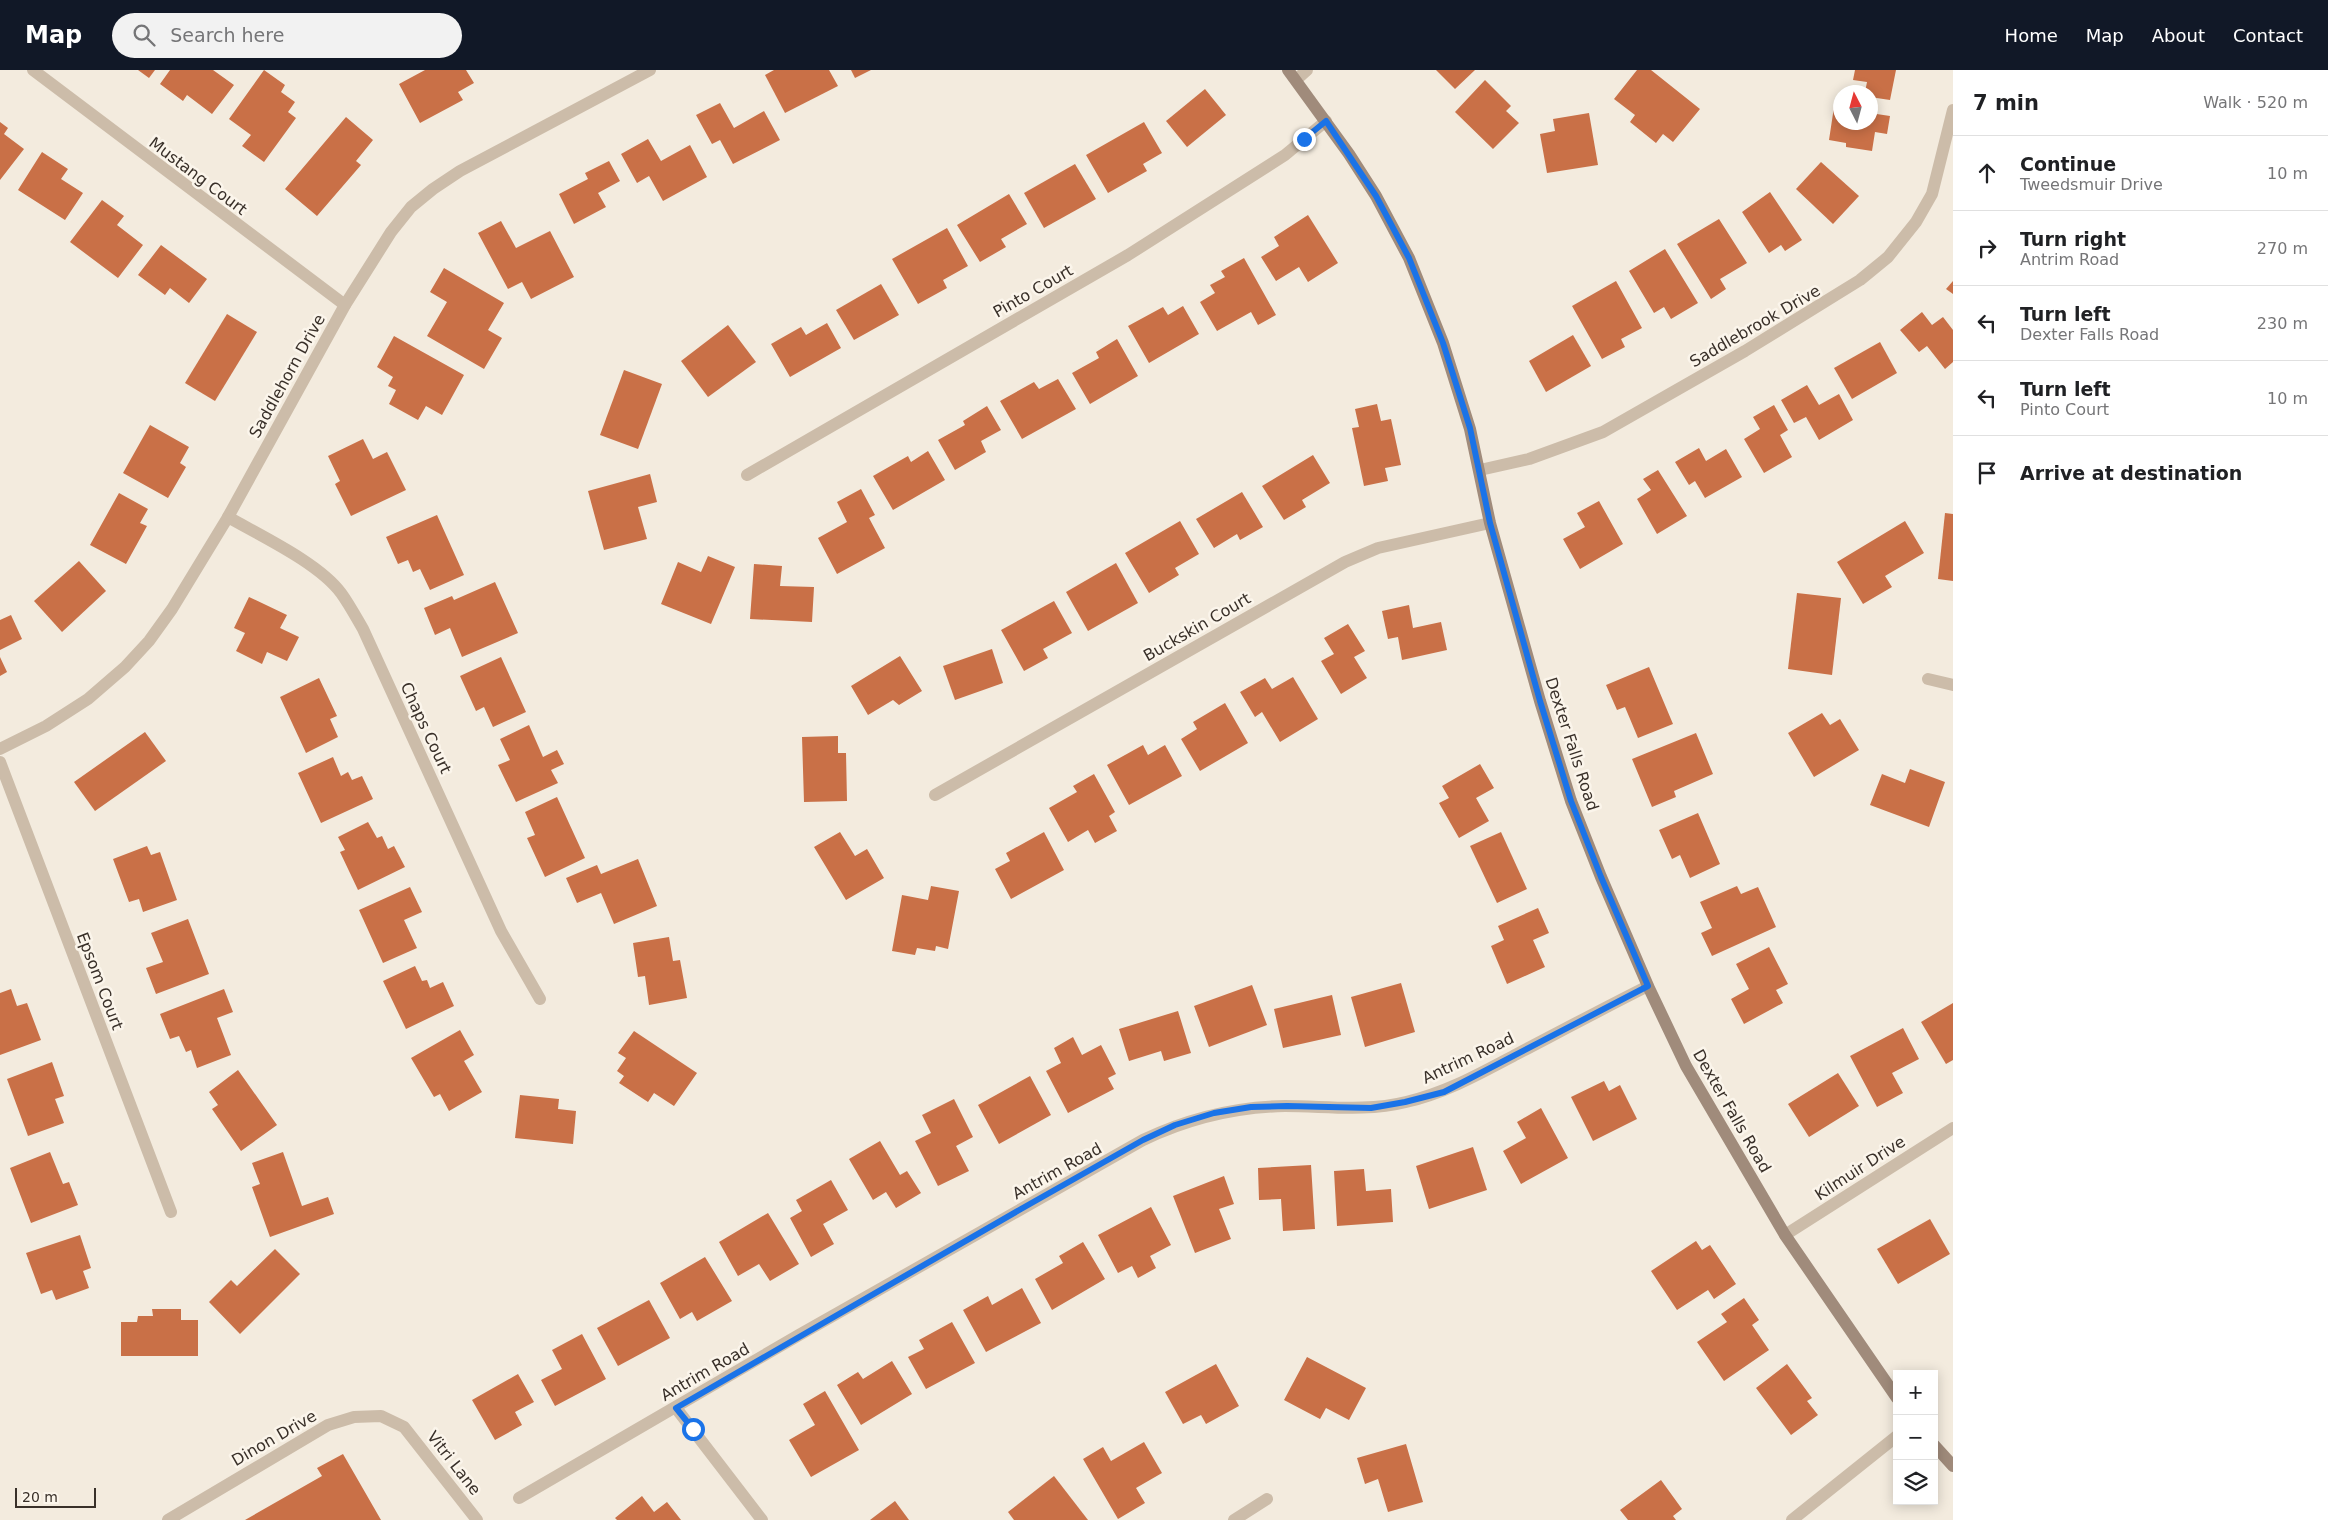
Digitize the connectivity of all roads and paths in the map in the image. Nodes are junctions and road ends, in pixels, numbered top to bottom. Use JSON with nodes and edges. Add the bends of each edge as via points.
{"nodes":[{"id":1,"x":33,"y":70,"type":"edge"},
{"id":2,"x":650,"y":70,"type":"edge"},
{"id":3,"x":1307,"y":70,"type":"edge"},
{"id":4,"x":1292,"y":74,"type":"edge"},
{"id":5,"x":1953,"y":110,"type":"edge"},
{"id":6,"x":1326,"y":121,"type":"junction"},
{"id":7,"x":345,"y":305,"type":"junction"},
{"id":8,"x":1480,"y":470,"type":"junction"},
{"id":9,"x":747,"y":475,"type":"dead end"},
{"id":10,"x":228,"y":517,"type":"junction"},
{"id":11,"x":1490,"y":523,"type":"junction"},
{"id":12,"x":1928,"y":679,"type":"dead end"},
{"id":13,"x":1953,"y":685,"type":"edge"},
{"id":14,"x":0,"y":749,"type":"edge"},
{"id":15,"x":0,"y":762,"type":"edge"},
{"id":16,"x":935,"y":795,"type":"dead end"},
{"id":17,"x":1648,"y":986,"type":"junction"},
{"id":18,"x":540,"y":999,"type":"dead end"},
{"id":19,"x":1953,"y":1128,"type":"edge"},
{"id":20,"x":171,"y":1212,"type":"dead end"},
{"id":21,"x":1785,"y":1235,"type":"junction"},
{"id":22,"x":1893,"y":1392,"type":"edge"},
{"id":23,"x":676,"y":1408,"type":"junction"},
{"id":24,"x":404,"y":1427,"type":"joint"},
{"id":25,"x":1893,"y":1439,"type":"edge"},
{"id":26,"x":1938,"y":1449,"type":"edge"},
{"id":27,"x":1953,"y":1466,"type":"edge"},
{"id":28,"x":520,"y":1498,"type":"dead end"},
{"id":29,"x":1266,"y":1499,"type":"dead end"},
{"id":30,"x":168,"y":1520,"type":"edge"},
{"id":31,"x":477,"y":1520,"type":"edge"},
{"id":32,"x":762,"y":1520,"type":"edge"},
{"id":33,"x":1234,"y":1520,"type":"edge"},
{"id":34,"x":1792,"y":1520,"type":"edge"}],
"edges":[{"from":1,"to":7,"type":"street","name":"Mustang Court"},
{"from":2,"to":7,"type":"street","name":"Saddlehorn Drive","via":[[460,171],[433,189],[411,207],[391,232]]},
{"from":3,"to":4,"type":"street"},
{"from":4,"to":6,"type":"street","name":"Dexter Falls Road"},
{"from":5,"to":8,"type":"street","name":"Saddlebrook Drive","via":[[1932,194],[1916,222],[1888,256],[1860,280],[1745,351],[1603,432],[1529,459]]},
{"from":6,"to":8,"type":"street","name":"Dexter Falls Road","via":[[1376,196],[1409,258],[1443,343]]},
{"from":6,"to":9,"type":"street","name":"Pinto Court","via":[[1285,155],[1128,256]]},
{"from":7,"to":10,"type":"street","name":"Saddlehorn Drive"},
{"from":8,"to":11,"type":"street","name":"Dexter Falls Road"},
{"from":10,"to":14,"type":"street","name":"Saddlehorn Drive","via":[[166,617],[124,667],[88,699],[46,726]]},
{"from":10,"to":18,"type":"street","name":"Chaps Court","via":[[307,563],[340,592],[363,630],[501,931]]},
{"from":11,"to":16,"type":"street","name":"Buckskin Court","via":[[1378,548],[1345,562]]},
{"from":11,"to":17,"type":"street","name":"Dexter Falls Road","via":[[1571,801]]},
{"from":12,"to":13,"type":"street"},
{"from":15,"to":20,"type":"street","name":"Epsom Court"},
{"from":17,"to":21,"type":"street","name":"Dexter Falls Road","via":[[1686,1066]]},
{"from":17,"to":23,"type":"street","name":"Antrim Road","via":[[1444,1092],[1371,1108],[1251,1107],[1214,1113],[1175,1125],[1037,1200]]},
{"from":19,"to":21,"type":"street","name":"Kilmuir Drive"},
{"from":21,"to":22,"type":"street","name":"Dexter Falls Road"},
{"from":23,"to":28,"type":"street","name":"Antrim Road"},
{"from":23,"to":32,"type":"street"},
{"from":24,"to":30,"type":"street","name":"Dinon Drive","via":[[380,1416],[328,1425]]},
{"from":24,"to":31,"type":"street","name":"Vitri Lane"},
{"from":25,"to":34,"type":"street"},
{"from":26,"to":27,"type":"street"},
{"from":29,"to":33,"type":"street"}]}
